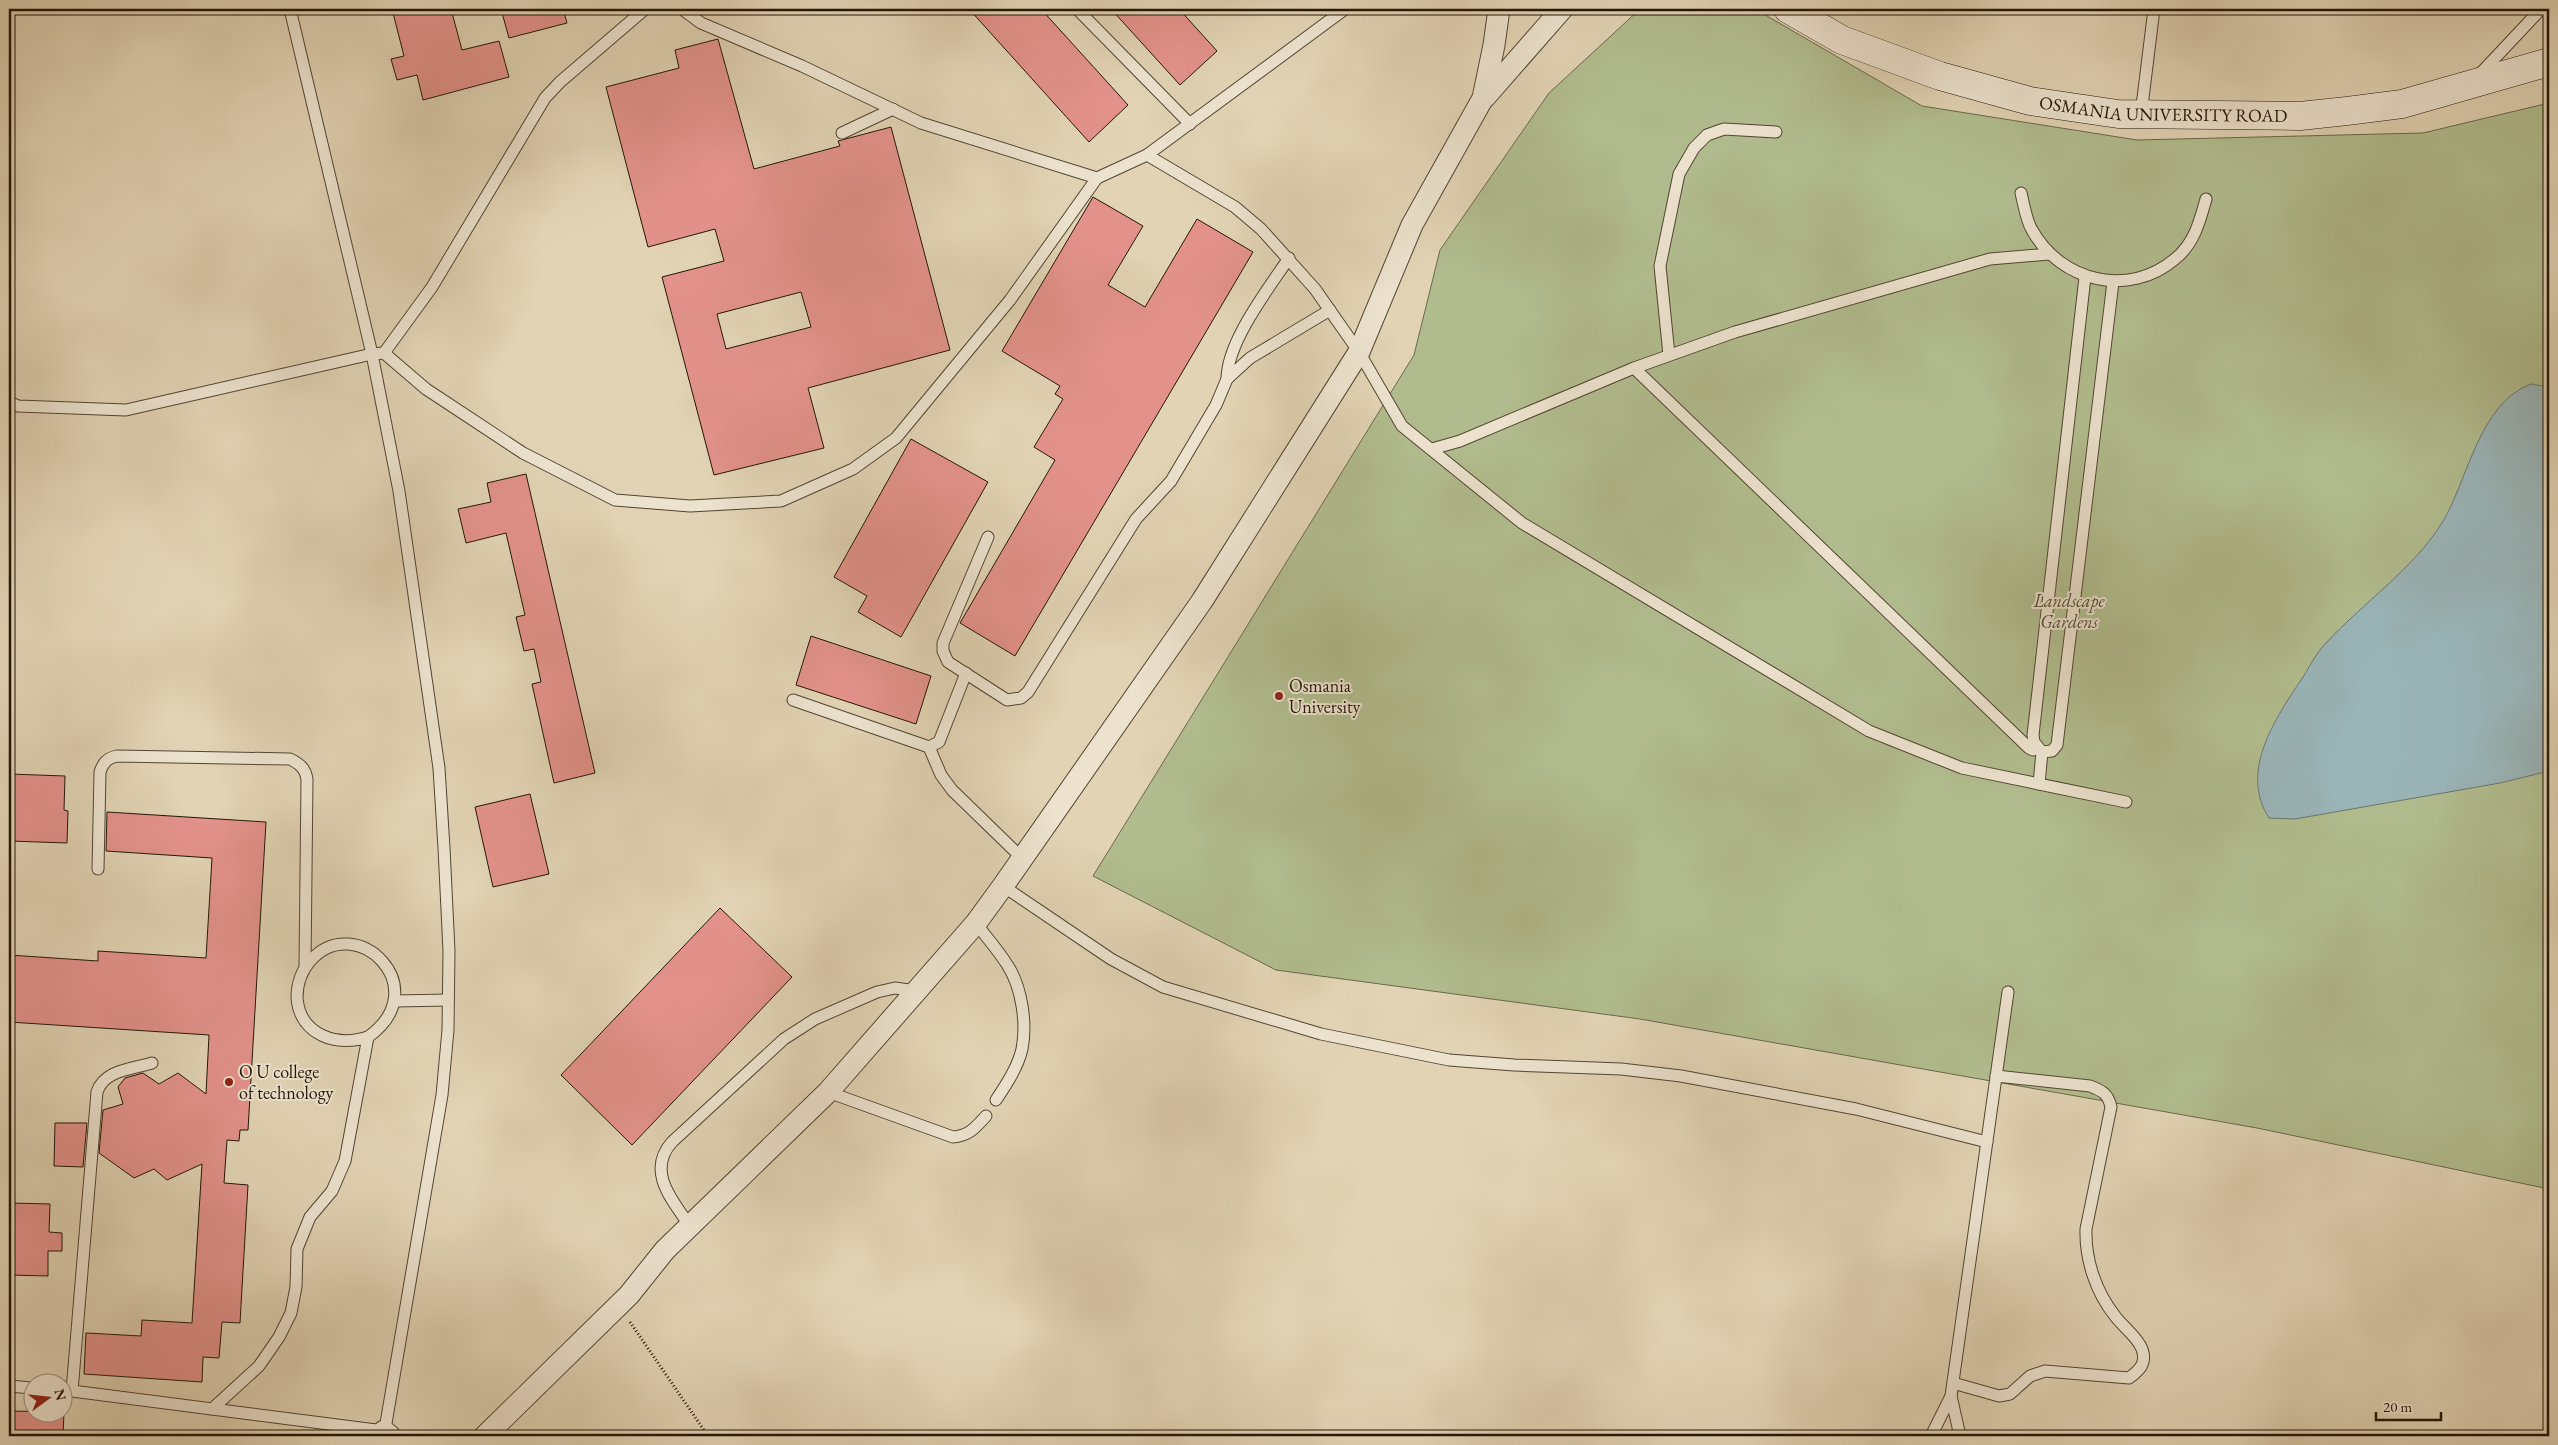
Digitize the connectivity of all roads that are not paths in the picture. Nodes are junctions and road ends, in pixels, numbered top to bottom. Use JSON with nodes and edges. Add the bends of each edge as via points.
{"nodes":[{"id":1,"x":290,"y":9,"type":"edge"},
{"id":2,"x":644,"y":9,"type":"edge"},
{"id":3,"x":682,"y":9,"type":"edge"},
{"id":4,"x":1077,"y":9,"type":"edge"},
{"id":5,"x":1345,"y":9,"type":"edge"},
{"id":6,"x":1499,"y":9,"type":"edge"},
{"id":7,"x":1562,"y":9,"type":"edge"},
{"id":8,"x":1788,"y":9,"type":"edge"},
{"id":9,"x":2154,"y":9,"type":"edge"},
{"id":10,"x":2542,"y":9,"type":"edge"},
{"id":11,"x":2549,"y":62,"type":"edge"},
{"id":12,"x":2469,"y":85,"type":"junction"},
{"id":13,"x":1483,"y":98,"type":"junction"},
{"id":14,"x":893,"y":109,"type":"junction"},
{"id":15,"x":2141,"y":114,"type":"junction"},
{"id":16,"x":1190,"y":124,"type":"junction"},
{"id":17,"x":1776,"y":132,"type":"dead end"},
{"id":18,"x":842,"y":133,"type":"dead end"},
{"id":19,"x":1147,"y":155,"type":"junction"},
{"id":20,"x":1097,"y":178,"type":"junction"},
{"id":21,"x":2021,"y":194,"type":"dead end"},
{"id":22,"x":2206,"y":199,"type":"dead end"},
{"id":23,"x":2049,"y":254,"type":"junction"},
{"id":24,"x":1289,"y":258,"type":"junction"},
{"id":25,"x":2085,"y":277,"type":"junction"},
{"id":26,"x":2113,"y":282,"type":"junction"},
{"id":27,"x":1330,"y":310,"type":"junction"},
{"id":28,"x":1359,"y":352,"type":"junction"},
{"id":29,"x":384,"y":353,"type":"junction"},
{"id":30,"x":372,"y":354,"type":"junction"},
{"id":31,"x":1669,"y":355,"type":"junction"},
{"id":32,"x":1634,"y":368,"type":"junction"},
{"id":33,"x":1227,"y":379,"type":"junction"},
{"id":34,"x":9,"y":402,"type":"edge"},
{"id":35,"x":1432,"y":449,"type":"junction"},
{"id":36,"x":988,"y":538,"type":"dead end"},
{"id":37,"x":966,"y":673,"type":"junction"},
{"id":38,"x":792,"y":700,"type":"dead end"},
{"id":39,"x":929,"y":747,"type":"junction"},
{"id":40,"x":2039,"y":750,"type":"junction"},
{"id":41,"x":2039,"y":784,"type":"junction"},
{"id":42,"x":2126,"y":802,"type":"dead end"},
{"id":43,"x":1022,"y":858,"type":"junction"},
{"id":44,"x":98,"y":869,"type":"dead end"},
{"id":45,"x":1003,"y":886,"type":"junction"},
{"id":46,"x":976,"y":923,"type":"junction"},
{"id":47,"x":305,"y":966,"type":"junction"},
{"id":48,"x":916,"y":992,"type":"junction"},
{"id":49,"x":2008,"y":992,"type":"dead end"},
{"id":50,"x":448,"y":1000,"type":"junction"},
{"id":51,"x":395,"y":1001,"type":"junction"},
{"id":52,"x":368,"y":1037,"type":"junction"},
{"id":53,"x":152,"y":1063,"type":"dead end"},
{"id":54,"x":1996,"y":1076,"type":"junction"},
{"id":55,"x":828,"y":1092,"type":"junction"},
{"id":56,"x":996,"y":1100,"type":"dead end"},
{"id":57,"x":986,"y":1116,"type":"dead end"},
{"id":58,"x":1987,"y":1142,"type":"junction"},
{"id":59,"x":690,"y":1226,"type":"junction"},
{"id":60,"x":69,"y":1372,"type":"edge"},
{"id":61,"x":1953,"y":1384,"type":"junction"},
{"id":62,"x":9,"y":1386,"type":"edge"},
{"id":63,"x":22,"y":1387,"type":"edge"},
{"id":64,"x":72,"y":1392,"type":"edge"},
{"id":65,"x":1951,"y":1396,"type":"junction"},
{"id":66,"x":212,"y":1409,"type":"junction"},
{"id":67,"x":386,"y":1435,"type":"edge"},
{"id":68,"x":485,"y":1436,"type":"edge"},
{"id":69,"x":1931,"y":1436,"type":"edge"},
{"id":70,"x":1960,"y":1436,"type":"edge"}],
"edges":[{"from":1,"to":30,"type":"lane"},
{"from":2,"to":29,"type":"lane","via":[[545,98],[432,287]]},
{"from":3,"to":14,"type":"lane","via":[[701,23]]},
{"from":4,"to":16,"type":"lane"},
{"from":5,"to":16,"type":"lane"},
{"from":6,"to":13,"type":"street"},
{"from":7,"to":13,"type":"street"},
{"from":8,"to":15,"type":"main road","name":"OSMANIA UNIVERSITY ROAD","via":[[1842,40],[1940,76],[2030,100],[2118,114]]},
{"from":9,"to":15,"type":"lane"},
{"from":10,"to":12,"type":"lane"},
{"from":11,"to":12,"type":"main road","name":"OSMANIA UNIVERSITY ROAD"},
{"from":12,"to":15,"type":"main road","name":"OSMANIA UNIVERSITY ROAD","via":[[2402,104],[2300,116]]},
{"from":13,"to":28,"type":"street","via":[[1412,225]]},
{"from":14,"to":18,"type":"lane"},
{"from":14,"to":20,"type":"lane","via":[[922,122]]},
{"from":16,"to":19,"type":"lane"},
{"from":17,"to":31,"type":"lane","via":[[1724,129],[1707,134],[1694,148],[1679,174],[1660,266]]},
{"from":19,"to":20,"type":"lane"},
{"from":19,"to":24,"type":"lane","via":[[1235,207]]},
{"from":20,"to":29,"type":"lane","via":[[1010,300],[896,438],[854,469],[781,501],[690,506],[615,500],[523,453],[426,390]]},
{"from":21,"to":23,"type":"lane","via":[[2031,229]]},
{"from":22,"to":26,"type":"lane","via":[[2197,232],[2176,258],[2146,276]]},
{"from":23,"to":25,"type":"lane"},
{"from":23,"to":31,"type":"lane","via":[[1990,259],[1735,332]]},
{"from":24,"to":27,"type":"lane"},
{"from":24,"to":33,"type":"lane","via":[[1249,320],[1227,366]]},
{"from":25,"to":26,"type":"lane"},
{"from":25,"to":40,"type":"lane","via":[[2033,735]]},
{"from":26,"to":40,"type":"lane","via":[[2056,745],[2052,751]]},
{"from":27,"to":28,"type":"lane"},
{"from":27,"to":33,"type":"lane","via":[[1250,358]]},
{"from":28,"to":35,"type":"lane","via":[[1402,426]]},
{"from":28,"to":43,"type":"street","via":[[1202,601]]},
{"from":29,"to":30,"type":"lane"},
{"from":30,"to":34,"type":"lane","via":[[126,410],[18,406]]},
{"from":30,"to":50,"type":"lane","via":[[399,491],[439,768],[449,951]]},
{"from":31,"to":32,"type":"lane"},
{"from":32,"to":35,"type":"lane"},
{"from":32,"to":40,"type":"lane","via":[[2029,748]]},
{"from":33,"to":37,"type":"lane","via":[[1216,405],[1171,481],[1136,519],[1028,692],[1021,698],[1007,700]]},
{"from":35,"to":41,"type":"lane","via":[[1522,523],[1869,730],[1962,768]]},
{"from":36,"to":37,"type":"lane","via":[[943,643],[944,658]]},
{"from":37,"to":39,"type":"lane","via":[[940,742]]},
{"from":38,"to":39,"type":"lane"},
{"from":39,"to":43,"type":"lane","via":[[941,775],[952,790]]},
{"from":40,"to":41,"type":"lane"},
{"from":41,"to":42,"type":"lane"},
{"from":43,"to":45,"type":"street"},
{"from":44,"to":47,"type":"lane","via":[[100,772],[110,758],[290,759],[302,767],[308,779]]},
{"from":45,"to":46,"type":"street"},
{"from":45,"to":58,"type":"lane","via":[[1112,959],[1163,987],[1321,1034],[1449,1060],[1621,1068],[1690,1078],[1856,1109]]},
{"from":46,"to":48,"type":"street"},
{"from":46,"to":56,"type":"lane","via":[[1009,967],[1023,1016],[1022,1049]]},
{"from":47,"to":51,"type":"lane","via":[[316,954],[331,946],[348,944],[365,948],[379,956],[390,970],[395,985]]},
{"from":47,"to":52,"type":"lane","via":[[298,982],[297,999],[311,1027],[338,1042],[354,1042]]},
{"from":48,"to":55,"type":"street"},
{"from":48,"to":59,"type":"lane","via":[[895,988],[877,992],[815,1019],[784,1039],[672,1142],[661,1163],[664,1185]]},
{"from":49,"to":54,"type":"lane"},
{"from":50,"to":51,"type":"lane"},
{"from":50,"to":67,"type":"lane","via":[[442,1095]]},
{"from":51,"to":52,"type":"lane","via":[[381,1028]]},
{"from":52,"to":66,"type":"lane","via":[[345,1161],[332,1191],[310,1217],[297,1249],[291,1314],[259,1366]]},
{"from":53,"to":60,"type":"lane","via":[[110,1075],[100,1081],[97,1092]]},
{"from":54,"to":58,"type":"lane"},
{"from":54,"to":61,"type":"lane","via":[[2090,1086],[2109,1097],[2112,1107],[2086,1229],[2086,1245],[2090,1266],[2104,1299],[2142,1349],[2144,1362],[2141,1370],[2129,1378],[2045,1371],[2030,1376],[2010,1394],[1999,1396]]},
{"from":55,"to":57,"type":"lane","via":[[953,1137],[963,1137]]},
{"from":55,"to":59,"type":"street"},
{"from":58,"to":61,"type":"lane"},
{"from":59,"to":68,"type":"street","via":[[665,1250],[619,1305]]},
{"from":61,"to":65,"type":"lane"},
{"from":62,"to":63,"type":"lane"},
{"from":64,"to":66,"type":"lane"},
{"from":65,"to":69,"type":"lane"},
{"from":65,"to":70,"type":"lane"},
{"from":66,"to":67,"type":"lane"}]}
